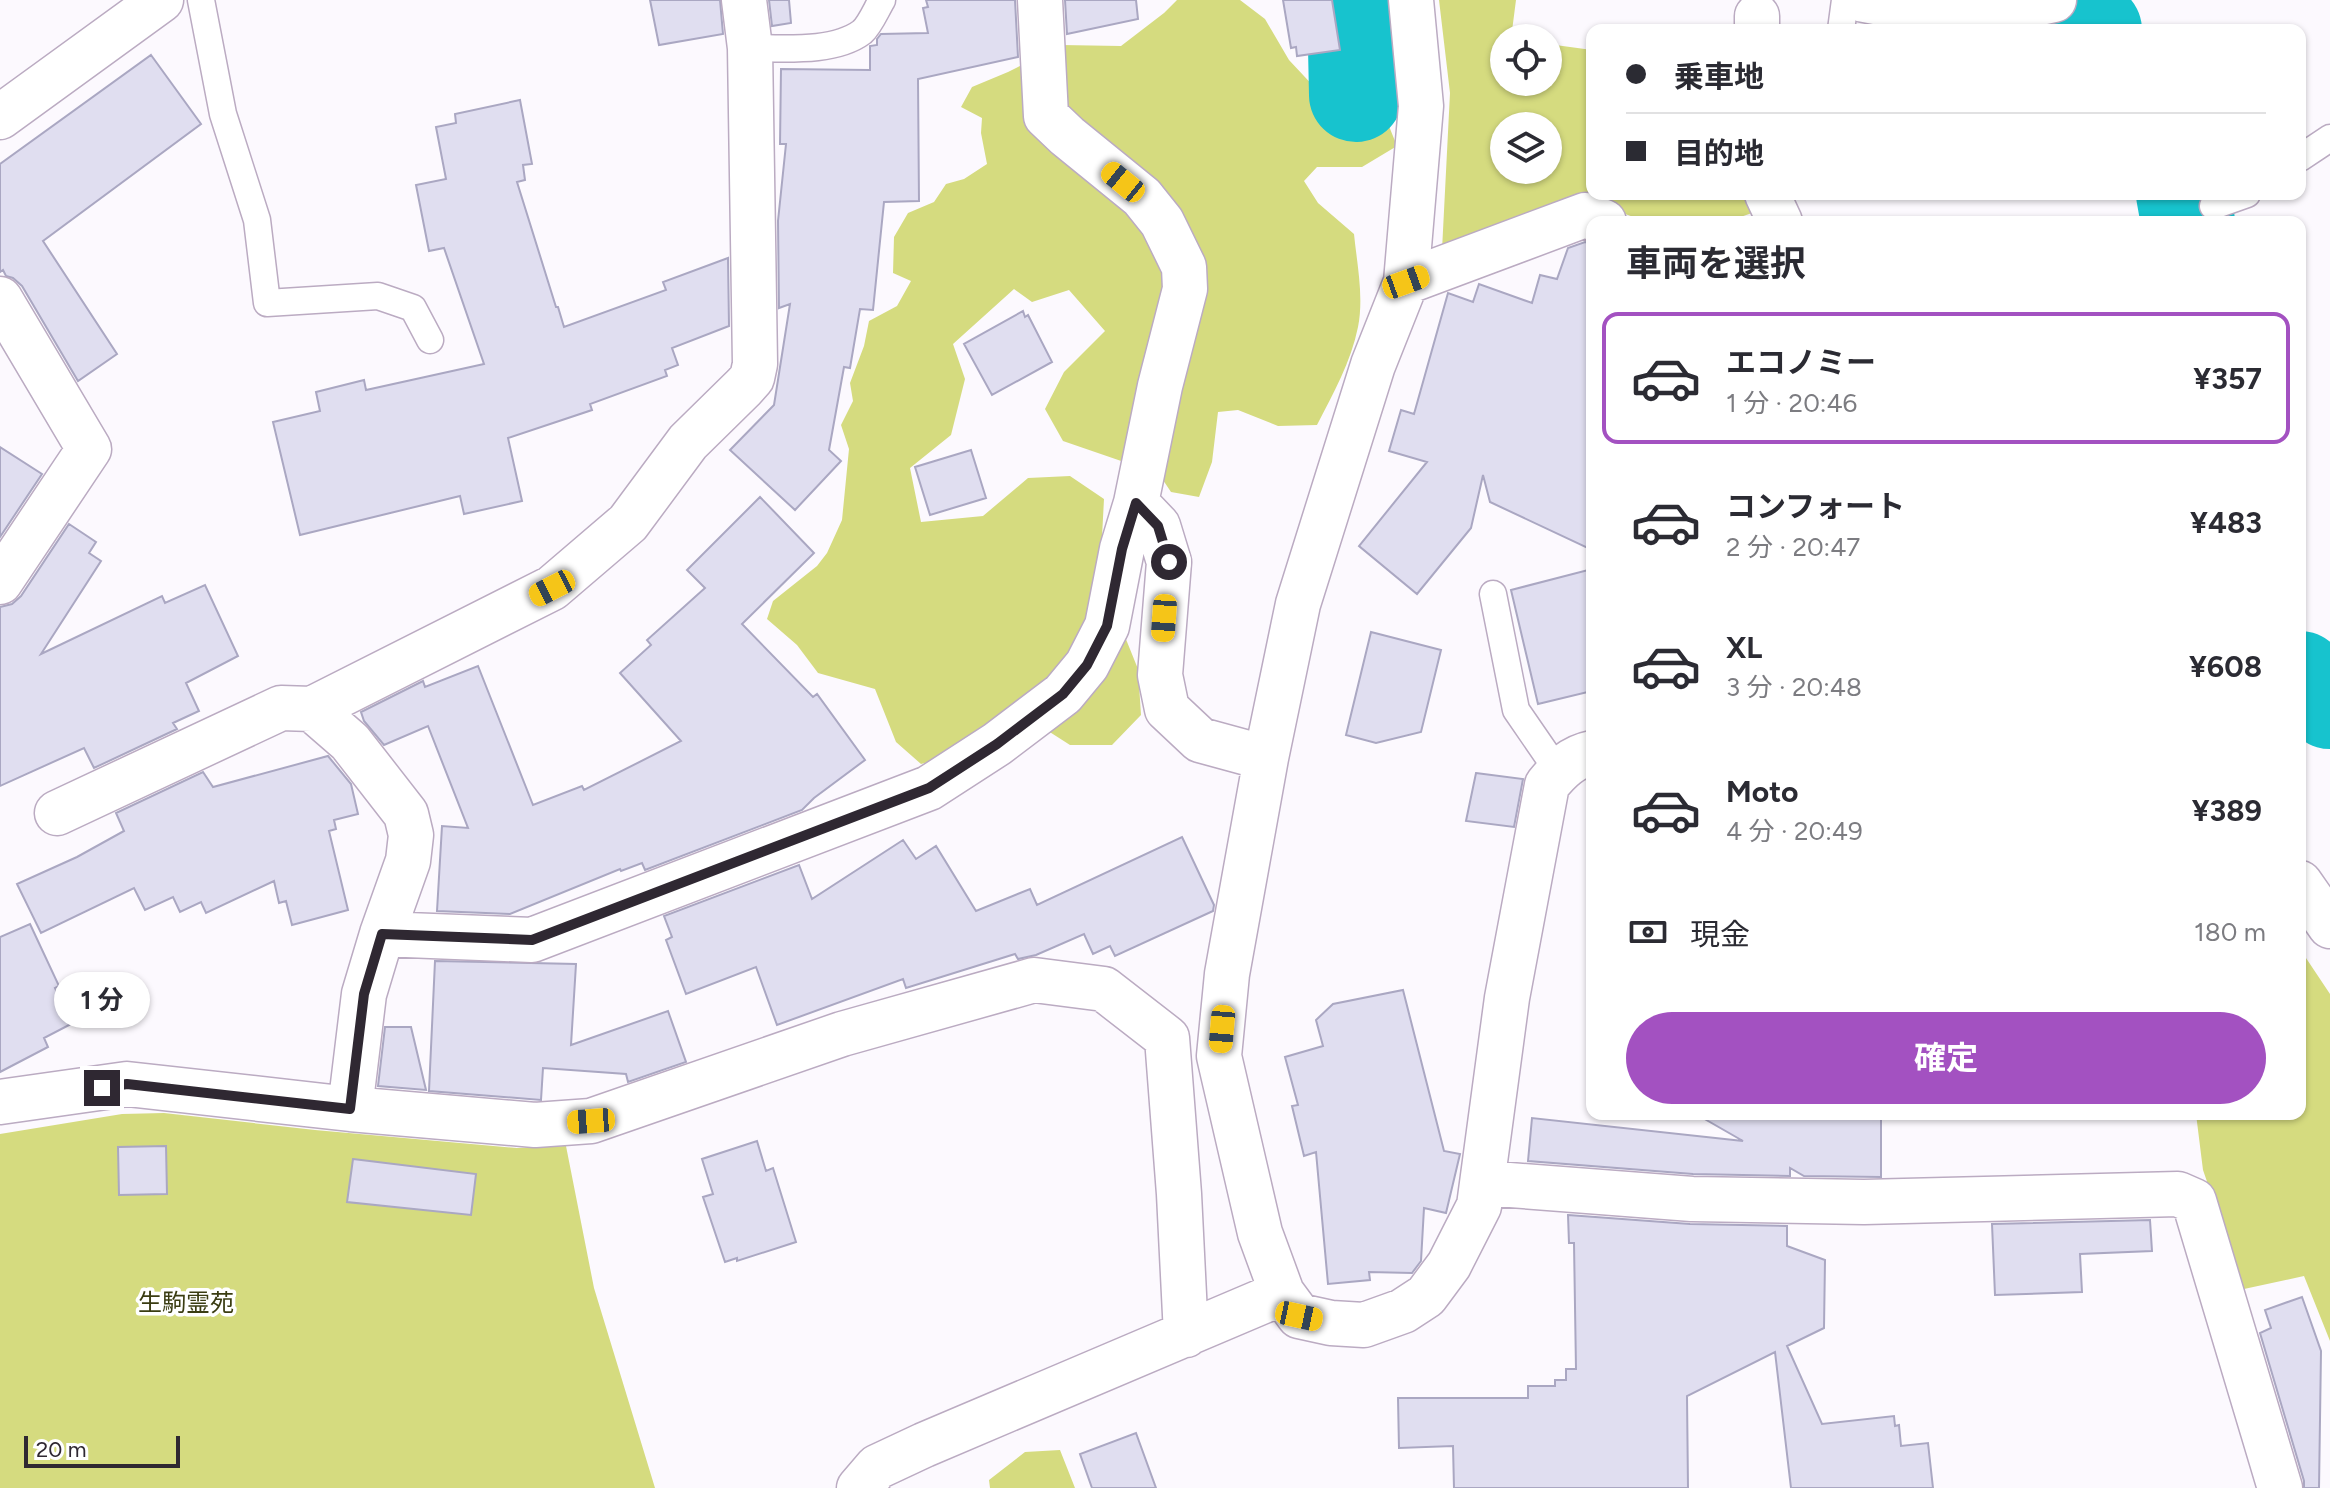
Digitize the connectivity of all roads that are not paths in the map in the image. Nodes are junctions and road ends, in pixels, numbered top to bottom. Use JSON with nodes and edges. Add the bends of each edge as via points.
{"nodes":[{"id":1,"x":161,"y":0,"type":"edge"},
{"id":2,"x":201,"y":0,"type":"edge"},
{"id":3,"x":744,"y":0,"type":"edge"},
{"id":4,"x":882,"y":0,"type":"edge"},
{"id":5,"x":1040,"y":0,"type":"edge"},
{"id":6,"x":1411,"y":0,"type":"edge"},
{"id":7,"x":1845,"y":0,"type":"edge"},
{"id":8,"x":1864,"y":0,"type":"edge"},
{"id":9,"x":2022,"y":4,"type":"edge"},
{"id":10,"x":1842,"y":24,"type":"edge"},
{"id":11,"x":750,"y":48,"type":"junction"},
{"id":12,"x":0,"y":117,"type":"edge"},
{"id":13,"x":2330,"y":138,"type":"edge"},
{"id":14,"x":2306,"y":154,"type":"edge"},
{"id":15,"x":2230,"y":200,"type":"edge"},
{"id":16,"x":2213,"y":206,"type":"dead end"},
{"id":17,"x":1588,"y":216,"type":"edge"},
{"id":18,"x":1406,"y":282,"type":"junction"},
{"id":19,"x":0,"y":299,"type":"edge"},
{"id":20,"x":430,"y":340,"type":"dead end"},
{"id":21,"x":1136,"y":503,"type":"junction"},
{"id":22,"x":0,"y":582,"type":"edge"},
{"id":23,"x":1493,"y":594,"type":"dead end"},
{"id":24,"x":312,"y":709,"type":"junction"},
{"id":25,"x":1266,"y":758,"type":"junction"},
{"id":26,"x":1575,"y":762,"type":"edge"},
{"id":27,"x":57,"y":813,"type":"dead end"},
{"id":28,"x":2306,"y":892,"type":"edge"},
{"id":29,"x":2330,"y":926,"type":"edge"},
{"id":30,"x":382,"y":934,"type":"junction"},
{"id":31,"x":0,"y":1102,"type":"edge"},
{"id":32,"x":350,"y":1109,"type":"junction"},
{"id":33,"x":1484,"y":1183,"type":"junction"},
{"id":34,"x":1282,"y":1293,"type":"junction"},
{"id":35,"x":1186,"y":1335,"type":"junction"},
{"id":36,"x":859,"y":1488,"type":"edge"},
{"id":37,"x":2280,"y":1488,"type":"edge"}],
"edges":[{"from":1,"to":12,"type":"street"},
{"from":2,"to":20,"type":"lane","via":[[223,114],[257,220],[267,303],[378,296],[413,308]]},
{"from":3,"to":11,"type":"street"},
{"from":4,"to":11,"type":"lane","via":[[864,31],[842,43]]},
{"from":5,"to":21,"type":"street","via":[[1046,116],[1142,197],[1162,222],[1184,267],[1185,289]]},
{"from":6,"to":18,"type":"street","via":[[1421,106]]},
{"from":7,"to":10,"type":"lane"},
{"from":8,"to":9,"type":"street","via":[[1974,21]]},
{"from":11,"to":24,"type":"street","via":[[752,378],[688,442],[628,523],[552,588]]},
{"from":13,"to":14,"type":"lane"},
{"from":15,"to":16,"type":"lane"},
{"from":17,"to":18,"type":"street"},
{"from":18,"to":25,"type":"street","via":[[1373,365],[1298,604]]},
{"from":19,"to":22,"type":"street","via":[[89,449]]},
{"from":21,"to":25,"type":"street","via":[[1158,526],[1169,562],[1160,675],[1167,709],[1200,740]]},
{"from":21,"to":30,"type":"street","via":[[1107,626],[1087,665],[1063,694],[929,788],[532,940]]},
{"from":23,"to":26,"type":"lane","via":[[1516,710]]},
{"from":24,"to":27,"type":"street","via":[[281,708]]},
{"from":24,"to":30,"type":"street","via":[[350,742],[406,814],[411,835],[408,861]]},
{"from":25,"to":34,"type":"street","via":[[1227,974],[1219,1056],[1260,1233]]},
{"from":26,"to":33,"type":"street","via":[[1547,785],[1507,998]]},
{"from":28,"to":29,"type":"street"},
{"from":30,"to":32,"type":"street","via":[[364,994]]},
{"from":31,"to":32,"type":"street","via":[[127,1084]]},
{"from":32,"to":35,"type":"street","via":[[535,1125],[591,1121],[842,1034],[1034,980],[1104,989],[1167,1038]]},
{"from":33,"to":34,"type":"street","via":[[1479,1206],[1449,1265],[1426,1296],[1403,1311],[1364,1325],[1331,1323],[1299,1316]]},
{"from":33,"to":37,"type":"street","via":[[1692,1199],[1849,1202],[2178,1194],[2194,1201]]},
{"from":34,"to":35,"type":"street"},
{"from":35,"to":36,"type":"street","via":[[924,1445],[877,1467]]}]}
